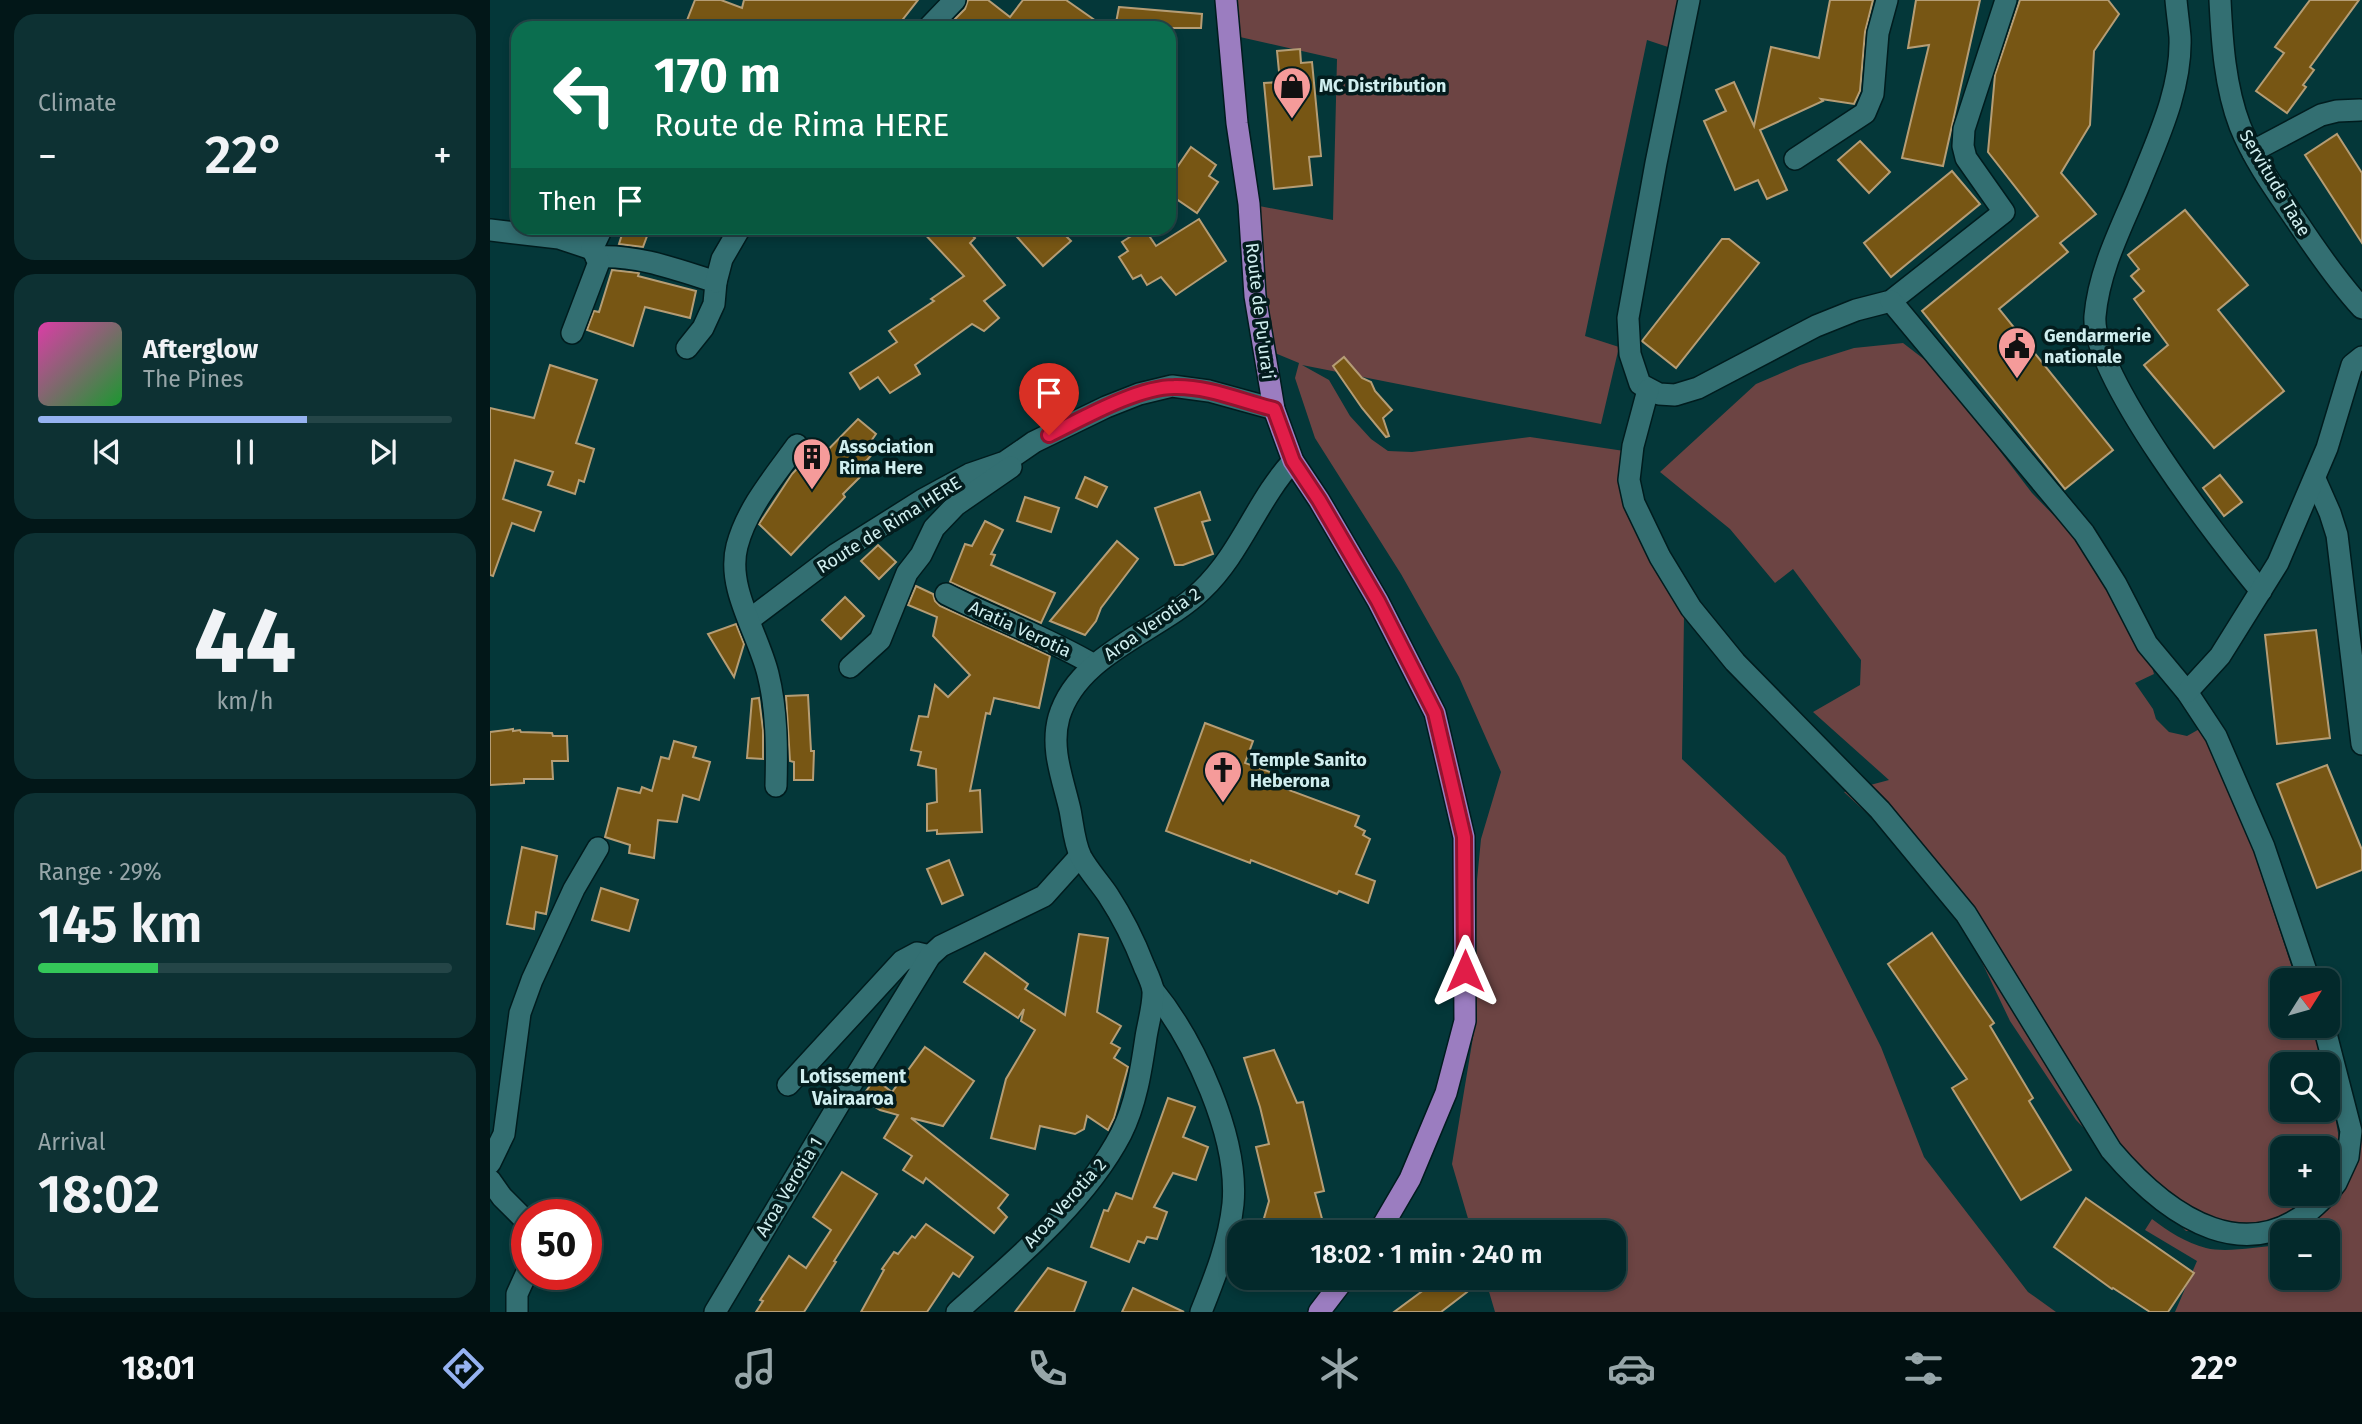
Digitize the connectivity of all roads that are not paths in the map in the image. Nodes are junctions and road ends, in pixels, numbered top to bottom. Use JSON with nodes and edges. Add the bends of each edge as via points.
{"nodes":[{"id":1,"x":954,"y":0,"type":"edge"},
{"id":2,"x":1226,"y":0,"type":"edge"},
{"id":3,"x":1689,"y":0,"type":"edge"},
{"id":4,"x":1887,"y":0,"type":"edge"},
{"id":5,"x":2006,"y":0,"type":"edge"},
{"id":6,"x":2176,"y":0,"type":"edge"},
{"id":7,"x":2220,"y":0,"type":"edge"},
{"id":8,"x":935,"y":21,"type":"edge"},
{"id":9,"x":2360,"y":110,"type":"dead end"},
{"id":10,"x":2253,"y":153,"type":"junction"},
{"id":11,"x":1795,"y":159,"type":"dead end"},
{"id":12,"x":490,"y":230,"type":"edge"},
{"id":13,"x":511,"y":232,"type":"edge"},
{"id":14,"x":533,"y":235,"type":"edge"},
{"id":15,"x":600,"y":235,"type":"edge"},
{"id":16,"x":736,"y":235,"type":"edge"},
{"id":17,"x":594,"y":253,"type":"junction"},
{"id":18,"x":716,"y":282,"type":"junction"},
{"id":19,"x":1891,"y":301,"type":"junction"},
{"id":20,"x":2362,"y":308,"type":"edge"},
{"id":21,"x":572,"y":332,"type":"dead end"},
{"id":22,"x":687,"y":348,"type":"dead end"},
{"id":23,"x":2362,"y":356,"type":"edge"},
{"id":24,"x":1648,"y":390,"type":"junction"},
{"id":25,"x":1274,"y":409,"type":"junction"},
{"id":26,"x":1034,"y":442,"type":"junction"},
{"id":27,"x":797,"y":445,"type":"dead end"},
{"id":28,"x":1293,"y":461,"type":"junction"},
{"id":29,"x":2315,"y":479,"type":"junction"},
{"id":30,"x":2261,"y":592,"type":"junction"},
{"id":31,"x":946,"y":594,"type":"dead end"},
{"id":32,"x":749,"y":620,"type":"junction"},
{"id":33,"x":1094,"y":665,"type":"junction"},
{"id":34,"x":850,"y":667,"type":"dead end"},
{"id":35,"x":2187,"y":692,"type":"junction"},
{"id":36,"x":2362,"y":744,"type":"edge"},
{"id":37,"x":776,"y":786,"type":"dead end"},
{"id":38,"x":598,"y":848,"type":"dead end"},
{"id":39,"x":1080,"y":856,"type":"junction"},
{"id":40,"x":930,"y":956,"type":"junction"},
{"id":41,"x":2305,"y":968,"type":"edge"},
{"id":42,"x":1153,"y":990,"type":"junction"},
{"id":43,"x":2326,"y":1038,"type":"edge"},
{"id":44,"x":788,"y":1085,"type":"dead end"},
{"id":45,"x":490,"y":1163,"type":"edge"},
{"id":46,"x":2340,"y":1174,"type":"edge"},
{"id":47,"x":490,"y":1180,"type":"edge"},
{"id":48,"x":2313,"y":1206,"type":"edge"},
{"id":49,"x":511,"y":1207,"type":"edge"},
{"id":50,"x":1386,"y":1220,"type":"edge"},
{"id":51,"x":519,"y":1290,"type":"edge"},
{"id":52,"x":1336,"y":1290,"type":"edge"},
{"id":53,"x":517,"y":1312,"type":"edge"},
{"id":54,"x":715,"y":1312,"type":"edge"},
{"id":55,"x":957,"y":1312,"type":"edge"},
{"id":56,"x":1200,"y":1312,"type":"edge"},
{"id":57,"x":1320,"y":1312,"type":"edge"}],
"edges":[{"from":1,"to":8,"type":"street"},
{"from":2,"to":25,"type":"main road","name":"Route de Pu'ura'i","via":[[1255,296]]},
{"from":3,"to":24,"type":"street","via":[[1628,318],[1630,354],[1640,384]]},
{"from":4,"to":11,"type":"street","via":[[1865,113]]},
{"from":5,"to":19,"type":"street","via":[[1964,129],[1963,146],[1966,158],[2004,212]]},
{"from":6,"to":30,"type":"street","via":[[2180,39],[2176,78],[2161,131],[2106,263],[2095,318],[2101,351],[2120,392],[2232,557]]},
{"from":7,"to":10,"type":"street","name":"Servitude Taae","via":[[2231,97]]},
{"from":9,"to":10,"type":"street","via":[[2321,116]]},
{"from":10,"to":20,"type":"street","name":"Servitude Taae","via":[[2331,271]]},
{"from":12,"to":13,"type":"street"},
{"from":14,"to":17,"type":"street","via":[[559,238]]},
{"from":15,"to":17,"type":"street"},
{"from":16,"to":18,"type":"street"},
{"from":17,"to":18,"type":"street"},
{"from":17,"to":21,"type":"street","via":[[599,262],[596,274]]},
{"from":18,"to":22,"type":"street","via":[[714,304]]},
{"from":19,"to":24,"type":"street","via":[[1816,326],[1698,388],[1675,395]]},
{"from":19,"to":35,"type":"street","via":[[2084,533],[2147,643]]},
{"from":23,"to":29,"type":"street","via":[[2352,365]]},
{"from":24,"to":48,"type":"street","via":[[1629,480],[1634,503],[1691,608],[1735,662],[1880,810],[1966,914],[2119,1159],[2179,1213],[2208,1227],[2263,1233],[2295,1222]]},
{"from":25,"to":26,"type":"street","name":"Route de Rima HERE","via":[[1172,386],[1106,407]]},
{"from":25,"to":28,"type":"main road","name":"Route de Pu'ura'i"},
{"from":26,"to":32,"type":"street","name":"Route de Rima HERE","via":[[1005,462],[970,474],[879,526]]},
{"from":26,"to":34,"type":"street","via":[[1024,458],[956,505],[934,528],[907,573],[880,640]]},
{"from":27,"to":32,"type":"street","via":[[755,503],[736,549],[734,574]]},
{"from":28,"to":33,"type":"street","name":"Aroa Verotia 2","via":[[1267,493],[1215,577],[1185,604]]},
{"from":28,"to":50,"type":"main road","name":"Route de Pu'ura'i","via":[[1378,601],[1435,713],[1464,837],[1465,1021],[1446,1093],[1410,1179]]},
{"from":29,"to":30,"type":"street"},
{"from":29,"to":36,"type":"street","via":[[2337,535]]},
{"from":30,"to":35,"type":"street","via":[[2220,656]]},
{"from":31,"to":33,"type":"street","name":"Aratia Verotia"},
{"from":32,"to":37,"type":"street","via":[[768,675],[777,747]]},
{"from":33,"to":39,"type":"street","name":"Aroa Verotia 2","via":[[1066,701],[1056,730],[1060,775]]},
{"from":35,"to":41,"type":"street","via":[[2234,774]]},
{"from":38,"to":45,"type":"street","via":[[574,889],[520,1013],[504,1135]]},
{"from":39,"to":40,"type":"street","name":"Aroa Verotia 1","via":[[1044,896]]},
{"from":39,"to":42,"type":"street","name":"Aroa Verotia 2","via":[[1129,928]]},
{"from":40,"to":44,"type":"street","name":"Aroa Verotia 1","via":[[917,953],[902,961]]},
{"from":40,"to":54,"type":"street","name":"Aroa Verotia 1"},
{"from":42,"to":55,"type":"street","name":"Aroa Verotia 2","via":[[1136,1096],[1110,1153],[1039,1236]]},
{"from":42,"to":56,"type":"street","name":"Aroa Verotia 2","via":[[1172,1013],[1204,1073],[1222,1126],[1234,1184],[1230,1226]]},
{"from":43,"to":46,"type":"street","via":[[2351,1131]]},
{"from":47,"to":49,"type":"street"},
{"from":51,"to":53,"type":"street"},
{"from":52,"to":57,"type":"main road"}]}
